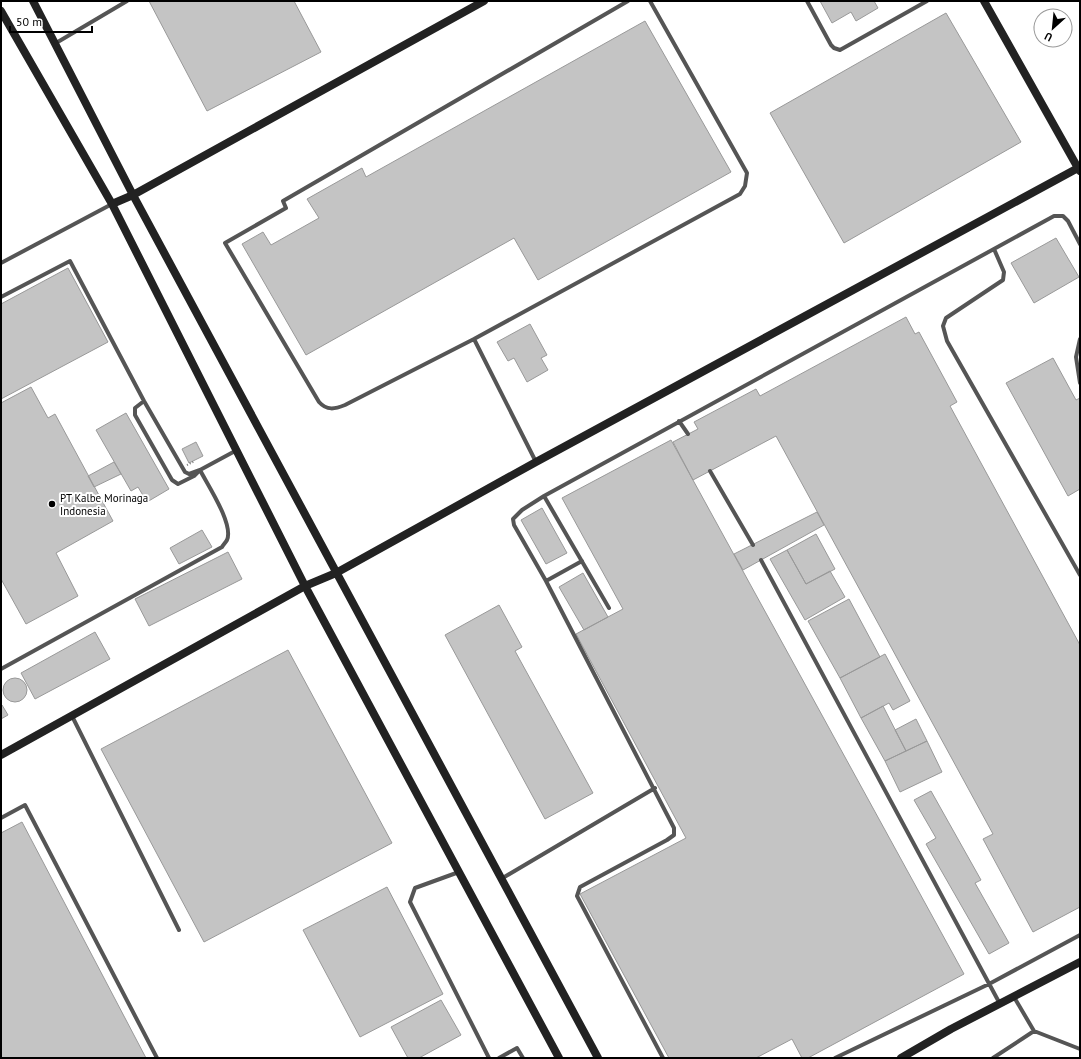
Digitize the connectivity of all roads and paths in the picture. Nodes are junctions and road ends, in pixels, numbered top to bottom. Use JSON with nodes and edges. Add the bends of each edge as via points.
{"nodes":[{"id":1,"x":33,"y":1,"type":"edge"},
{"id":2,"x":127,"y":1,"type":"edge"},
{"id":3,"x":484,"y":1,"type":"edge"},
{"id":4,"x":628,"y":1,"type":"edge"},
{"id":5,"x":650,"y":1,"type":"edge"},
{"id":6,"x":807,"y":1,"type":"edge"},
{"id":7,"x":927,"y":1,"type":"edge"},
{"id":8,"x":984,"y":1,"type":"edge"},
{"id":9,"x":1,"y":11,"type":"edge"},
{"id":10,"x":56,"y":43,"type":"junction"},
{"id":11,"x":1079,"y":169,"type":"edge"},
{"id":12,"x":133,"y":195,"type":"junction"},
{"id":13,"x":112,"y":204,"type":"junction"},
{"id":14,"x":1080,"y":244,"type":"edge"},
{"id":15,"x":994,"y":249,"type":"junction"},
{"id":16,"x":1,"y":263,"type":"edge"},
{"id":17,"x":1,"y":297,"type":"edge"},
{"id":18,"x":474,"y":339,"type":"junction"},
{"id":19,"x":1080,"y":339,"type":"edge"},
{"id":20,"x":1080,"y":384,"type":"edge"},
{"id":21,"x":144,"y":401,"type":"junction"},
{"id":22,"x":679,"y":421,"type":"junction"},
{"id":23,"x":688,"y":434,"type":"dead end"},
{"id":24,"x":237,"y":450,"type":"junction"},
{"id":25,"x":536,"y":462,"type":"junction"},
{"id":26,"x":200,"y":470,"type":"junction"},
{"id":27,"x":710,"y":471,"type":"dead end"},
{"id":28,"x":544,"y":496,"type":"junction"},
{"id":29,"x":753,"y":545,"type":"dead end"},
{"id":30,"x":761,"y":560,"type":"dead end"},
{"id":31,"x":582,"y":561,"type":"junction"},
{"id":32,"x":336,"y":573,"type":"junction"},
{"id":33,"x":1080,"y":575,"type":"edge"},
{"id":34,"x":546,"y":580,"type":"junction"},
{"id":35,"x":305,"y":586,"type":"junction"},
{"id":36,"x":609,"y":608,"type":"dead end"},
{"id":37,"x":1,"y":669,"type":"edge"},
{"id":38,"x":72,"y":716,"type":"junction"},
{"id":39,"x":1,"y":754,"type":"edge"},
{"id":40,"x":655,"y":788,"type":"junction"},
{"id":41,"x":1,"y":818,"type":"edge"},
{"id":42,"x":460,"y":872,"type":"junction"},
{"id":43,"x":501,"y":879,"type":"junction"},
{"id":44,"x":179,"y":930,"type":"dead end"},
{"id":45,"x":1080,"y":935,"type":"edge"},
{"id":46,"x":1080,"y":962,"type":"edge"},
{"id":47,"x":989,"y":984,"type":"junction"},
{"id":48,"x":1014,"y":996,"type":"junction"},
{"id":49,"x":1000,"y":1004,"type":"junction"},
{"id":50,"x":1034,"y":1031,"type":"junction"},
{"id":51,"x":1080,"y":1049,"type":"edge"},
{"id":52,"x":157,"y":1058,"type":"edge"},
{"id":53,"x":489,"y":1058,"type":"edge"},
{"id":54,"x":500,"y":1058,"type":"edge"},
{"id":55,"x":523,"y":1058,"type":"edge"},
{"id":56,"x":559,"y":1058,"type":"edge"},
{"id":57,"x":598,"y":1058,"type":"edge"},
{"id":58,"x":663,"y":1058,"type":"edge"},
{"id":59,"x":834,"y":1058,"type":"edge"},
{"id":60,"x":902,"y":1058,"type":"edge"},
{"id":61,"x":993,"y":1058,"type":"edge"}],
"edges":[{"from":1,"to":10,"type":"street"},
{"from":2,"to":10,"type":"lane"},
{"from":3,"to":12,"type":"street"},
{"from":4,"to":18,"type":"lane","via":[[283,201],[286,208],[225,243],[324,407],[331,409],[341,406]]},
{"from":5,"to":18,"type":"lane","via":[[747,174],[745,186],[740,194]]},
{"from":6,"to":7,"type":"lane","via":[[831,44],[840,50]]},
{"from":8,"to":11,"type":"street"},
{"from":9,"to":13,"type":"street"},
{"from":10,"to":12,"type":"street"},
{"from":11,"to":25,"type":"street"},
{"from":12,"to":13,"type":"street"},
{"from":12,"to":32,"type":"street"},
{"from":13,"to":16,"type":"lane"},
{"from":13,"to":24,"type":"street"},
{"from":14,"to":15,"type":"lane","via":[[1068,221],[1063,216],[1054,216]]},
{"from":15,"to":22,"type":"lane"},
{"from":15,"to":33,"type":"lane","via":[[1004,272],[1003,280],[946,318],[943,326],[947,340]]},
{"from":17,"to":21,"type":"lane","via":[[70,261]]},
{"from":18,"to":25,"type":"lane"},
{"from":19,"to":20,"type":"lane","via":[[1076,357]]},
{"from":21,"to":26,"type":"lane","via":[[185,472],[189,474]]},
{"from":21,"to":26,"type":"lane","via":[[135,408],[135,415],[172,480],[178,484]]},
{"from":22,"to":23,"type":"lane"},
{"from":22,"to":28,"type":"lane"},
{"from":24,"to":26,"type":"lane"},
{"from":24,"to":35,"type":"street"},
{"from":25,"to":32,"type":"street"},
{"from":26,"to":37,"type":"lane","via":[[220,506],[227,526],[228,539],[222,547]]},
{"from":27,"to":29,"type":"lane"},
{"from":28,"to":31,"type":"lane"},
{"from":28,"to":34,"type":"lane","via":[[513,519]]},
{"from":30,"to":47,"type":"lane"},
{"from":31,"to":34,"type":"lane"},
{"from":31,"to":36,"type":"lane"},
{"from":32,"to":35,"type":"street"},
{"from":32,"to":43,"type":"street"},
{"from":34,"to":40,"type":"lane"},
{"from":35,"to":38,"type":"street"},
{"from":35,"to":42,"type":"street"},
{"from":38,"to":39,"type":"street"},
{"from":38,"to":44,"type":"lane"},
{"from":40,"to":43,"type":"lane"},
{"from":40,"to":58,"type":"lane","via":[[674,828],[674,835],[580,887],[577,896]]},
{"from":41,"to":52,"type":"lane","via":[[25,805]]},
{"from":42,"to":53,"type":"lane","via":[[415,888],[410,902]]},
{"from":42,"to":56,"type":"street"},
{"from":43,"to":57,"type":"street"},
{"from":45,"to":47,"type":"lane"},
{"from":46,"to":48,"type":"street"},
{"from":47,"to":49,"type":"lane"},
{"from":47,"to":59,"type":"lane"},
{"from":48,"to":49,"type":"street"},
{"from":48,"to":50,"type":"lane"},
{"from":49,"to":60,"type":"street"},
{"from":50,"to":51,"type":"lane"},
{"from":50,"to":61,"type":"lane"},
{"from":54,"to":55,"type":"lane","via":[[517,1048]]}]}
